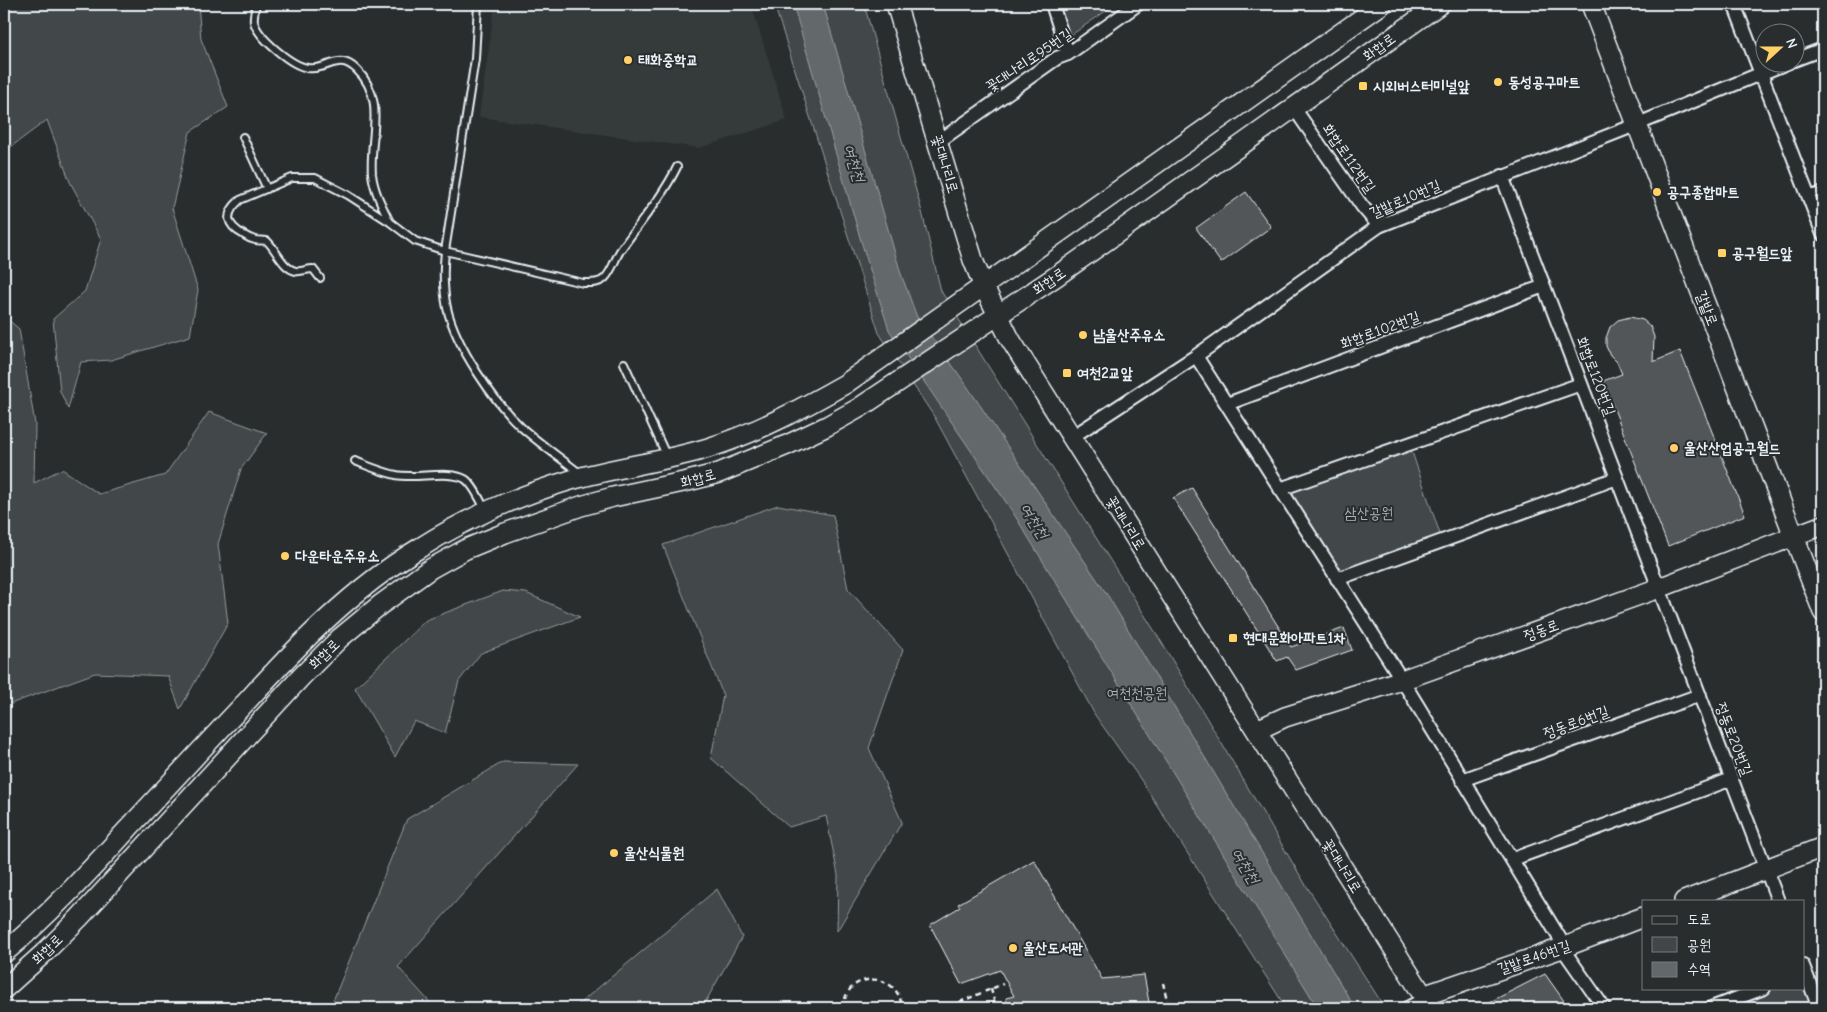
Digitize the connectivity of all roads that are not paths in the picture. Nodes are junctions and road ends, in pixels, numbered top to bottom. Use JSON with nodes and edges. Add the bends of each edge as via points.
{"nodes":[{"id":1,"x":256,"y":4,"type":"edge"},
{"id":2,"x":478,"y":4,"type":"edge"},
{"id":3,"x":896,"y":4,"type":"edge"},
{"id":4,"x":1052,"y":4,"type":"edge"},
{"id":5,"x":1138,"y":4,"type":"edge"},
{"id":6,"x":1382,"y":4,"type":"edge"},
{"id":7,"x":1440,"y":4,"type":"edge"},
{"id":8,"x":1591,"y":4,"type":"edge"},
{"id":9,"x":1734,"y":4,"type":"edge"},
{"id":10,"x":1823,"y":50,"type":"edge"},
{"id":11,"x":1068,"y":54,"type":"junction"},
{"id":12,"x":1804,"y":57,"type":"edge"},
{"id":13,"x":1761,"y":73,"type":"junction"},
{"id":14,"x":1294,"y":108,"type":"junction"},
{"id":15,"x":1638,"y":124,"type":"junction"},
{"id":16,"x":243,"y":137,"type":"dead end"},
{"id":17,"x":938,"y":142,"type":"junction"},
{"id":18,"x":677,"y":167,"type":"dead end"},
{"id":19,"x":1502,"y":176,"type":"junction"},
{"id":20,"x":267,"y":189,"type":"junction"},
{"id":21,"x":1823,"y":190,"type":"edge"},
{"id":22,"x":1808,"y":196,"type":"junction"},
{"id":23,"x":390,"y":222,"type":"junction"},
{"id":24,"x":1379,"y":226,"type":"junction"},
{"id":25,"x":1823,"y":234,"type":"edge"},
{"id":26,"x":445,"y":251,"type":"junction"},
{"id":27,"x":320,"y":278,"type":"dead end"},
{"id":28,"x":1544,"y":286,"type":"junction"},
{"id":29,"x":984,"y":287,"type":"junction"},
{"id":30,"x":998,"y":316,"type":"junction"},
{"id":31,"x":1196,"y":356,"type":"junction"},
{"id":32,"x":624,"y":363,"type":"dead end"},
{"id":33,"x":1582,"y":384,"type":"junction"},
{"id":34,"x":1227,"y":404,"type":"junction"},
{"id":35,"x":1072,"y":437,"type":"junction"},
{"id":36,"x":668,"y":458,"type":"junction"},
{"id":37,"x":355,"y":461,"type":"dead end"},
{"id":38,"x":584,"y":477,"type":"junction"},
{"id":39,"x":1617,"y":478,"type":"junction"},
{"id":40,"x":1280,"y":489,"type":"junction"},
{"id":41,"x":487,"y":512,"type":"junction"},
{"id":42,"x":1823,"y":526,"type":"edge"},
{"id":43,"x":1793,"y":537,"type":"junction"},
{"id":44,"x":1337,"y":579,"type":"junction"},
{"id":45,"x":1659,"y":588,"type":"junction"},
{"id":46,"x":1823,"y":612,"type":"edge"},
{"id":47,"x":1402,"y":680,"type":"junction"},
{"id":48,"x":1700,"y":694,"type":"junction"},
{"id":49,"x":1257,"y":730,"type":"junction"},
{"id":50,"x":1462,"y":780,"type":"junction"},
{"id":51,"x":1732,"y":780,"type":"junction"},
{"id":52,"x":1823,"y":847,"type":"edge"},
{"id":53,"x":1513,"y":860,"type":"junction"},
{"id":54,"x":1766,"y":869,"type":"junction"},
{"id":55,"x":1687,"y":900,"type":"edge"},
{"id":56,"x":1778,"y":900,"type":"edge"},
{"id":57,"x":1642,"y":917,"type":"edge"},
{"id":58,"x":1562,"y":948,"type":"junction"},
{"id":59,"x":4,"y":953,"type":"edge"},
{"id":60,"x":1804,"y":971,"type":"edge"},
{"id":61,"x":4,"y":989,"type":"edge"},
{"id":62,"x":1759,"y":990,"type":"edge"},
{"id":63,"x":1427,"y":1002,"type":"edge"},
{"id":64,"x":1401,"y":1008,"type":"edge"},
{"id":65,"x":1604,"y":1008,"type":"edge"},
{"id":66,"x":1711,"y":1008,"type":"edge"},
{"id":67,"x":1819,"y":1008,"type":"edge"}],
"edges":[{"from":1,"to":23,"type":"lane","via":[[256,28],[284,56],[309,68],[345,61],[355,67],[368,84],[374,101],[372,176]]},
{"from":2,"to":26,"type":"lane","via":[[475,59]]},
{"from":3,"to":17,"type":"main road","name":"꽃대나리로"},
{"from":4,"to":11,"type":"street"},
{"from":5,"to":11,"type":"street","name":"꽃대나리로95번길"},
{"from":6,"to":29,"type":"main road","name":"화합로"},
{"from":7,"to":14,"type":"main road","name":"화합로"},
{"from":8,"to":15,"type":"main road","name":"갈밭로"},
{"from":9,"to":13,"type":"street"},
{"from":10,"to":12,"type":"street"},
{"from":11,"to":17,"type":"street","name":"꽃대나리로95번길","via":[[1057,58]]},
{"from":13,"to":15,"type":"street","name":"갈밭로10번길"},
{"from":13,"to":22,"type":"street"},
{"from":14,"to":24,"type":"street","name":"화합로112번길"},
{"from":14,"to":30,"type":"main road","name":"화합로"},
{"from":15,"to":19,"type":"street","name":"갈밭로10번길"},
{"from":15,"to":43,"type":"main road","name":"갈밭로"},
{"from":16,"to":20,"type":"lane"},
{"from":17,"to":29,"type":"main road","name":"꽃대나리로"},
{"from":18,"to":26,"type":"lane","via":[[606,278],[600,282],[583,283]]},
{"from":19,"to":24,"type":"street","name":"갈밭로10번길"},
{"from":19,"to":28,"type":"street","name":"화합로120번길"},
{"from":20,"to":23,"type":"lane","via":[[292,178],[315,178]]},
{"from":20,"to":27,"type":"lane","via":[[236,203],[229,218],[230,225],[250,238],[267,241],[289,268],[300,271],[312,268]]},
{"from":21,"to":22,"type":"lane"},
{"from":22,"to":25,"type":"street"},
{"from":23,"to":26,"type":"lane","via":[[415,241]]},
{"from":24,"to":31,"type":"street","name":"갈밭로10번길"},
{"from":26,"to":38,"type":"lane","via":[[443,276],[448,309],[455,330],[482,379],[521,427]]},
{"from":28,"to":33,"type":"street","name":"화합로120번길"},
{"from":28,"to":34,"type":"street","name":"화합로102번길"},
{"from":29,"to":30,"type":"main road","name":"꽃대나리로"},
{"from":29,"to":36,"type":"main road","name":"화합로","via":[[845,384],[775,421],[709,447]]},
{"from":30,"to":35,"type":"main road","name":"꽃대나리로"},
{"from":30,"to":61,"type":"main road","name":"화합로","via":[[828,426],[754,460],[688,482],[581,506],[466,549],[430,569],[380,605],[327,651],[79,918]]},
{"from":31,"to":34,"type":"street"},
{"from":31,"to":35,"type":"street","name":"갈밭로10번길"},
{"from":32,"to":36,"type":"lane"},
{"from":33,"to":39,"type":"street","name":"화합로120번길"},
{"from":33,"to":40,"type":"street"},
{"from":34,"to":40,"type":"street"},
{"from":35,"to":49,"type":"main road","name":"꽃대나리로"},
{"from":36,"to":38,"type":"main road","name":"화합로"},
{"from":37,"to":41,"type":"lane","via":[[396,475],[452,475],[463,478],[469,482]]},
{"from":38,"to":41,"type":"main road","name":"화합로"},
{"from":39,"to":44,"type":"street"},
{"from":39,"to":45,"type":"street","name":"화합로120번길"},
{"from":40,"to":44,"type":"street"},
{"from":41,"to":59,"type":"main road","name":"화합로","via":[[417,549],[325,620],[60,902]]},
{"from":42,"to":43,"type":"main road","name":"정동로"},
{"from":43,"to":45,"type":"main road","name":"정동로"},
{"from":43,"to":46,"type":"main road","name":"갈밭로"},
{"from":44,"to":47,"type":"street"},
{"from":45,"to":47,"type":"main road","name":"정동로"},
{"from":45,"to":48,"type":"street","name":"정동로20번길"},
{"from":47,"to":49,"type":"main road","name":"정동로","via":[[1285,717]]},
{"from":47,"to":50,"type":"street"},
{"from":48,"to":50,"type":"street","name":"정동로6번길"},
{"from":48,"to":51,"type":"street","name":"정동로20번길"},
{"from":49,"to":63,"type":"main road","name":"꽃대나리로"},
{"from":50,"to":53,"type":"street"},
{"from":51,"to":53,"type":"street"},
{"from":51,"to":54,"type":"street","name":"정동로20번길"},
{"from":52,"to":54,"type":"main road"},
{"from":53,"to":58,"type":"street","via":[[1562,942]]},
{"from":54,"to":55,"type":"main road"},
{"from":54,"to":56,"type":"street","name":"정동로20번길"},
{"from":57,"to":58,"type":"main road","name":"갈밭로46번길"},
{"from":58,"to":63,"type":"main road","name":"갈밭로46번길"},
{"from":58,"to":65,"type":"street"},
{"from":60,"to":67,"type":"street"},
{"from":62,"to":66,"type":"street"},
{"from":63,"to":64,"type":"lane"}]}
